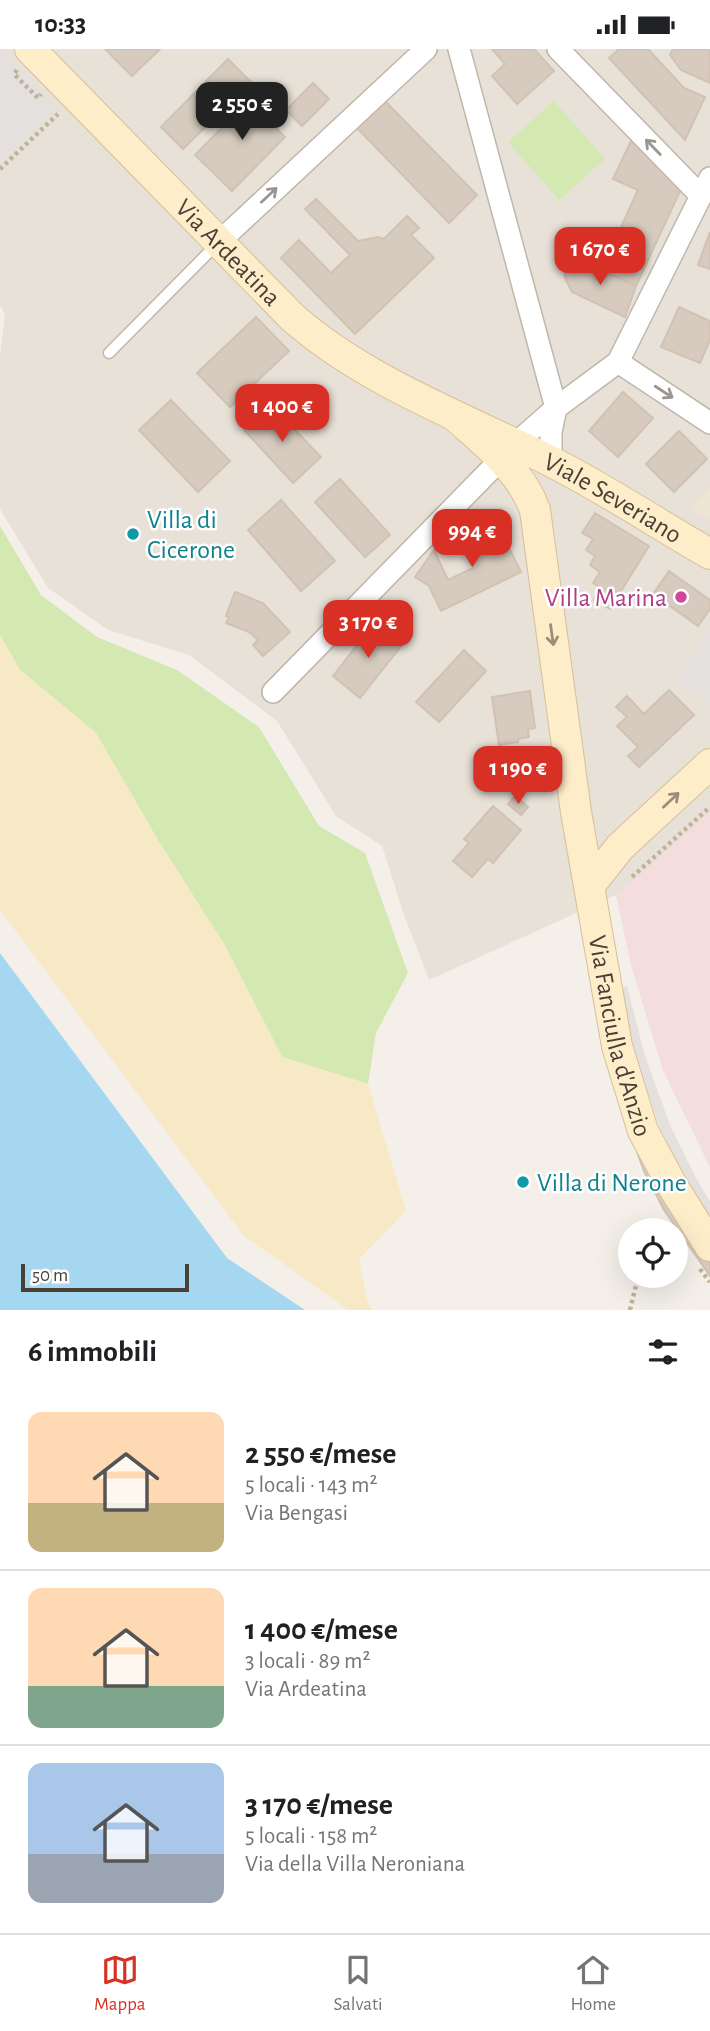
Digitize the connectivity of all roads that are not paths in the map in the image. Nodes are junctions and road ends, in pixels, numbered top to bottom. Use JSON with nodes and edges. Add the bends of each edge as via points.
{"nodes":[{"id":1,"x":30,"y":49,"type":"edge"},
{"id":2,"x":426,"y":49,"type":"edge"},
{"id":3,"x":459,"y":49,"type":"edge"},
{"id":4,"x":558,"y":49,"type":"edge"},
{"id":5,"x":704,"y":202,"type":"edge"},
{"id":6,"x":219,"y":242,"type":"junction"},
{"id":7,"x":109,"y":353,"type":"dead end"},
{"id":8,"x":618,"y":362,"type":"junction"},
{"id":9,"x":556,"y":408,"type":"junction"},
{"id":10,"x":710,"y":423,"type":"edge"},
{"id":11,"x":509,"y":451,"type":"junction"},
{"id":12,"x":551,"y":461,"type":"junction"},
{"id":13,"x":586,"y":481,"type":"junction"},
{"id":14,"x":537,"y":519,"type":"junction"},
{"id":15,"x":710,"y":554,"type":"edge"},
{"id":16,"x":274,"y":691,"type":"dead end"},
{"id":17,"x":710,"y":764,"type":"edge"},
{"id":18,"x":576,"y":812,"type":"junction"},
{"id":19,"x":632,"y":836,"type":"junction"},
{"id":20,"x":590,"y":885,"type":"junction"},
{"id":21,"x":709,"y":1245,"type":"edge"}],
"edges":[{"from":1,"to":6,"type":"main road","name":"Via Ardeatina"},
{"from":6,"to":2,"type":"street","one_way":true},
{"from":3,"to":9,"type":"street"},
{"from":5,"to":4,"type":"street","one_way":true},
{"from":5,"to":8,"type":"street"},
{"from":6,"to":7,"type":"lane"},
{"from":6,"to":11,"type":"main road","name":"Via Ardeatina","via":[[329,348],[455,416]]},
{"from":8,"to":9,"type":"street"},
{"from":8,"to":10,"type":"street","one_way":true},
{"from":9,"to":11,"type":"street"},
{"from":9,"to":12,"type":"street"},
{"from":11,"to":12,"type":"main road","name":"Viale Severiano"},
{"from":11,"to":14,"type":"main road","name":"Via Fanciulla d'Anzio"},
{"from":11,"to":16,"type":"street"},
{"from":12,"to":13,"type":"main road","name":"Viale Severiano"},
{"from":13,"to":14,"type":"main road","via":[[555,489]]},
{"from":13,"to":15,"type":"main road","name":"Viale Severiano"},
{"from":14,"to":18,"type":"main road","name":"Via Fanciulla d'Anzio","one_way":true},
{"from":19,"to":17,"type":"main road","one_way":true},
{"from":18,"to":19,"type":"main road","via":[[600,828]]},
{"from":18,"to":20,"type":"main road","name":"Via Fanciulla d'Anzio"},
{"from":19,"to":20,"type":"main road"},
{"from":20,"to":21,"type":"main road","name":"Via Fanciulla d'Anzio","via":[[617,1046],[643,1131]]}]}
